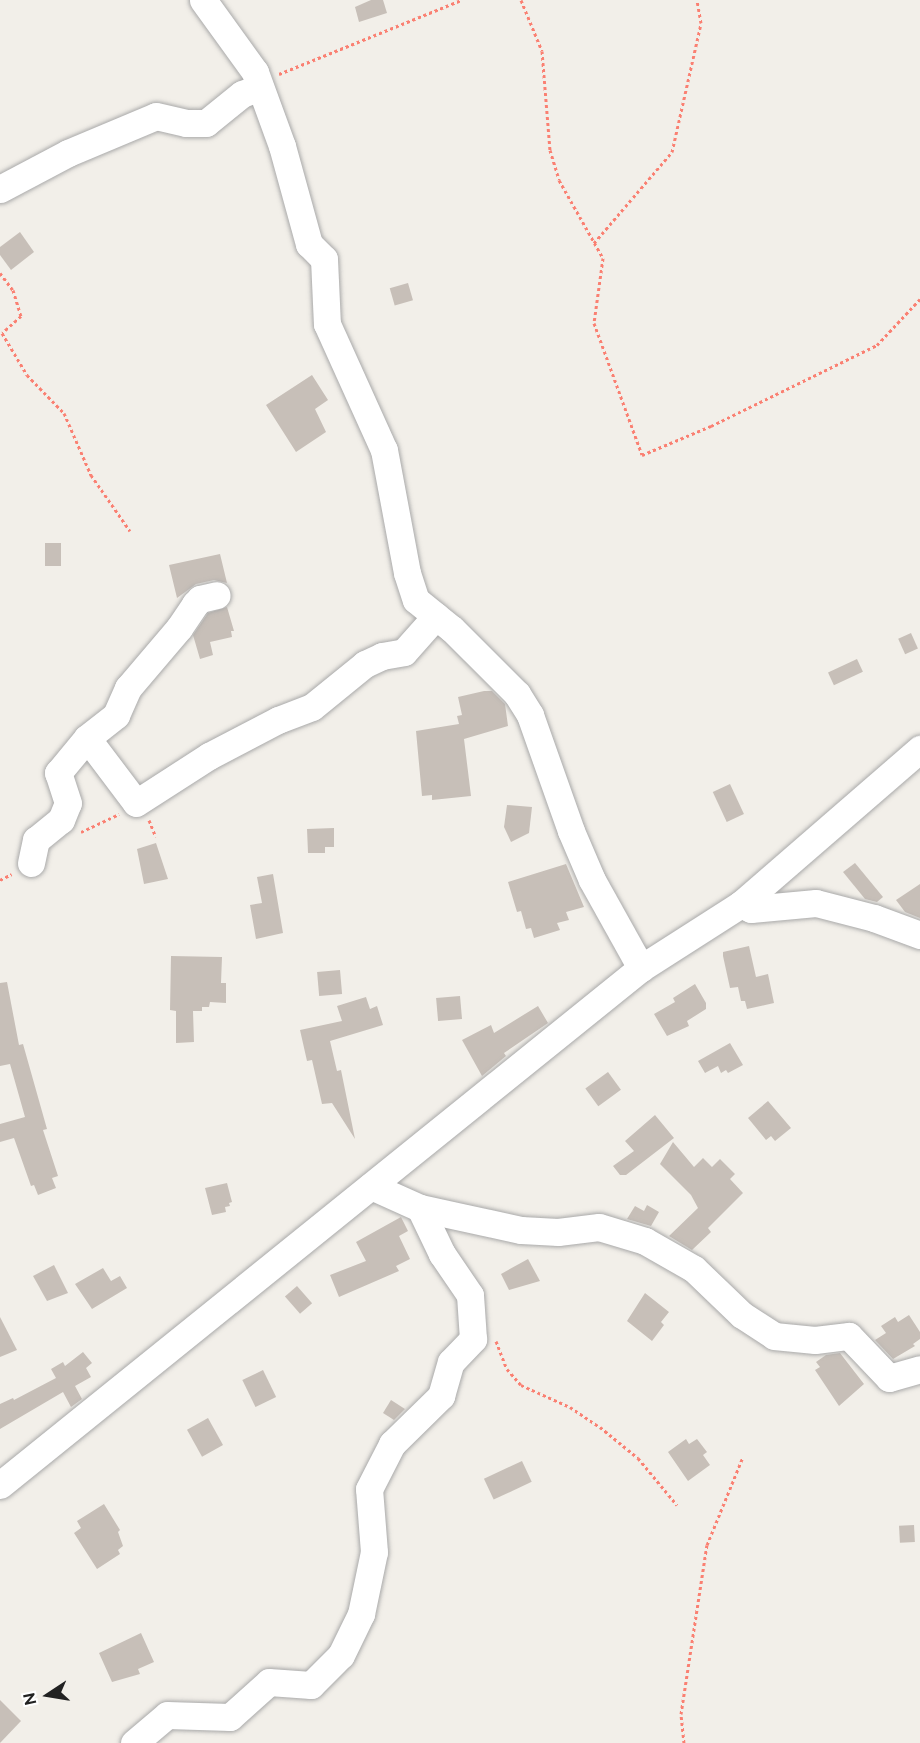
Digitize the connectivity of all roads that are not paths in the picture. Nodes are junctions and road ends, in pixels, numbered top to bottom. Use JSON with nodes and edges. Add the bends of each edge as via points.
{"nodes":[{"id":1,"x":204,"y":0,"type":"edge"},
{"id":2,"x":260,"y":87,"type":"junction"},
{"id":3,"x":0,"y":189,"type":"edge"},
{"id":4,"x":217,"y":595,"type":"dead end"},
{"id":5,"x":436,"y":616,"type":"junction"},
{"id":6,"x":87,"y":738,"type":"junction"},
{"id":7,"x":920,"y":749,"type":"edge"},
{"id":8,"x":31,"y":863,"type":"road end"},
{"id":9,"x":741,"y":904,"type":"junction"},
{"id":10,"x":920,"y":935,"type":"edge"},
{"id":11,"x":641,"y":968,"type":"junction"},
{"id":12,"x":371,"y":1186,"type":"junction"},
{"id":13,"x":420,"y":1208,"type":"junction"},
{"id":14,"x":920,"y":1369,"type":"edge"},
{"id":15,"x":0,"y":1485,"type":"edge"},
{"id":16,"x":134,"y":1743,"type":"edge"}],
"edges":[{"from":1,"to":2,"type":"street","via":[[255,72]]},
{"from":2,"to":3,"type":"street","via":[[242,94],[207,123],[156,116],[68,153]]},
{"from":2,"to":5,"type":"street","via":[[282,146],[309,244],[324,259],[327,324],[384,450],[407,573],[416,600]]},
{"from":4,"to":6,"type":"street","via":[[195,604],[128,688],[116,715]]},
{"from":5,"to":6,"type":"street","via":[[404,652],[365,664],[312,707],[209,756],[136,803]]},
{"from":5,"to":11,"type":"street","via":[[518,694],[530,715],[592,880]]},
{"from":6,"to":8,"type":"street","via":[[58,773],[68,796],[66,809],[61,820],[36,840]]},
{"from":7,"to":9,"type":"street"},
{"from":9,"to":10,"type":"street","via":[[751,909],[816,903]]},
{"from":9,"to":11,"type":"street"},
{"from":11,"to":12,"type":"street"},
{"from":12,"to":13,"type":"street"},
{"from":12,"to":15,"type":"street"},
{"from":13,"to":14,"type":"street","via":[[521,1230],[558,1232],[599,1227],[645,1241],[694,1269],[742,1314],[774,1336],[815,1340],[849,1336],[889,1378]]},
{"from":13,"to":16,"type":"street","via":[[442,1254],[470,1295],[473,1339],[451,1362],[441,1396],[392,1444],[369,1489],[374,1552],[361,1614],[341,1655],[311,1685],[269,1682],[230,1717],[167,1715]]}]}
